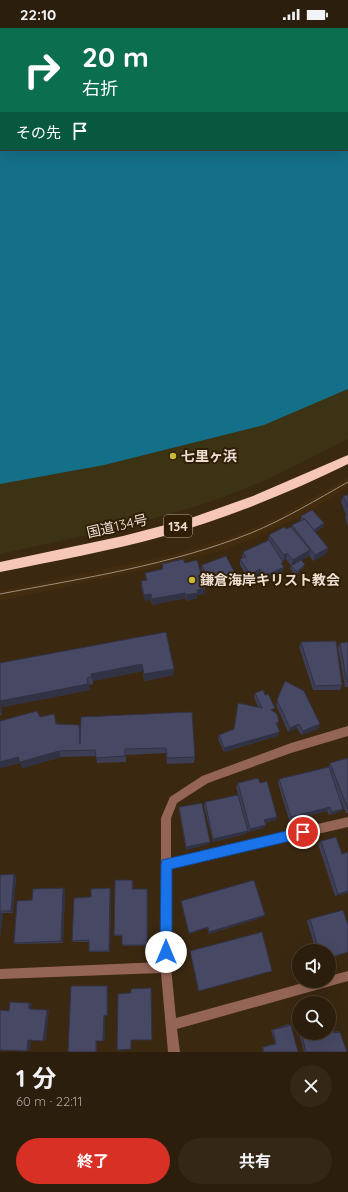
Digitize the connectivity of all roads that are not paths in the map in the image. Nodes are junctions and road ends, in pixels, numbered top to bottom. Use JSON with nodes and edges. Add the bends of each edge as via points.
{"nodes":[{"id":1,"x":348,"y":458,"type":"edge"},
{"id":2,"x":0,"y":567,"type":"edge"},
{"id":3,"x":348,"y":731,"type":"edge"},
{"id":4,"x":348,"y":822,"type":"edge"},
{"id":5,"x":166,"y":864,"type":"junction"},
{"id":6,"x":166,"y":967,"type":"junction"},
{"id":7,"x":0,"y":974,"type":"edge"},
{"id":8,"x":348,"y":976,"type":"edge"},
{"id":9,"x":172,"y":1025,"type":"junction"},
{"id":10,"x":174,"y":1052,"type":"edge"}],
"edges":[{"from":1,"to":2,"type":"highway","name":"国道134号","number":"134","via":[[274,493],[163,531]]},
{"from":3,"to":5,"type":"street","via":[[291,748],[205,779],[173,800],[166,818]]},
{"from":4,"to":5,"type":"street"},
{"from":5,"to":6,"type":"street"},
{"from":6,"to":7,"type":"street"},
{"from":6,"to":9,"type":"street"},
{"from":8,"to":9,"type":"street"},
{"from":9,"to":10,"type":"street"}]}
